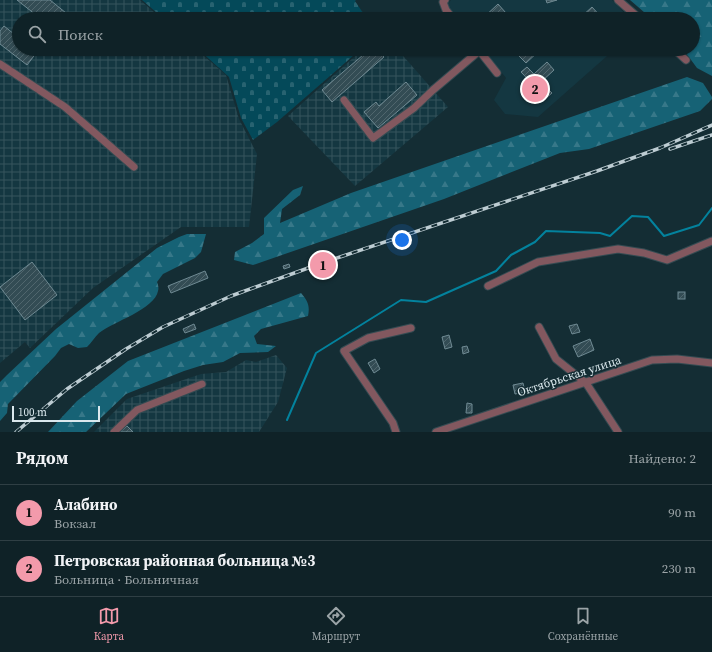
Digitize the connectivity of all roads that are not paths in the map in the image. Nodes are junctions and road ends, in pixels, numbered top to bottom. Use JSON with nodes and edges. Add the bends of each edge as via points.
{"nodes":[{"id":1,"x":618,"y":0,"type":"edge"},
{"id":2,"x":444,"y":1,"type":"edge"},
{"id":3,"x":448,"y":12,"type":"edge"},
{"id":4,"x":632,"y":12,"type":"edge"},
{"id":5,"x":471,"y":56,"type":"edge"},
{"id":6,"x":483,"y":56,"type":"edge"},
{"id":7,"x":682,"y":56,"type":"edge"},
{"id":8,"x":686,"y":60,"type":"dead end"},
{"id":9,"x":0,"y":64,"type":"edge"},
{"id":10,"x":497,"y":73,"type":"dead end"},
{"id":11,"x":344,"y":100,"type":"dead end"},
{"id":12,"x":134,"y":167,"type":"dead end"},
{"id":13,"x":712,"y":241,"type":"edge"},
{"id":14,"x":488,"y":286,"type":"dead end"},
{"id":15,"x":540,"y":327,"type":"dead end"},
{"id":16,"x":412,"y":328,"type":"dead end"},
{"id":17,"x":712,"y":363,"type":"edge"},
{"id":18,"x":586,"y":383,"type":"junction"},
{"id":19,"x":202,"y":384,"type":"dead end"},
{"id":20,"x":114,"y":432,"type":"edge"},
{"id":21,"x":396,"y":432,"type":"edge"},
{"id":22,"x":436,"y":432,"type":"edge"},
{"id":23,"x":618,"y":432,"type":"edge"}],
"edges":[{"from":1,"to":4,"type":"street"},
{"from":2,"to":3,"type":"street"},
{"from":5,"to":11,"type":"street","via":[[414,108],[373,138]]},
{"from":6,"to":10,"type":"street"},
{"from":7,"to":8,"type":"street"},
{"from":9,"to":12,"type":"street","via":[[65,107]]},
{"from":13,"to":14,"type":"street","via":[[667,260],[618,249],[538,262]]},
{"from":15,"to":18,"type":"street","via":[[556,359]]},
{"from":16,"to":21,"type":"street","via":[[368,338],[344,351],[393,423]]},
{"from":17,"to":18,"type":"street","name":"Октябрьская улица","via":[[677,358],[652,360]]},
{"from":18,"to":22,"type":"street","name":"Октябрьская улица"},
{"from":18,"to":23,"type":"street"},
{"from":19,"to":20,"type":"street","via":[[137,410]]}]}
